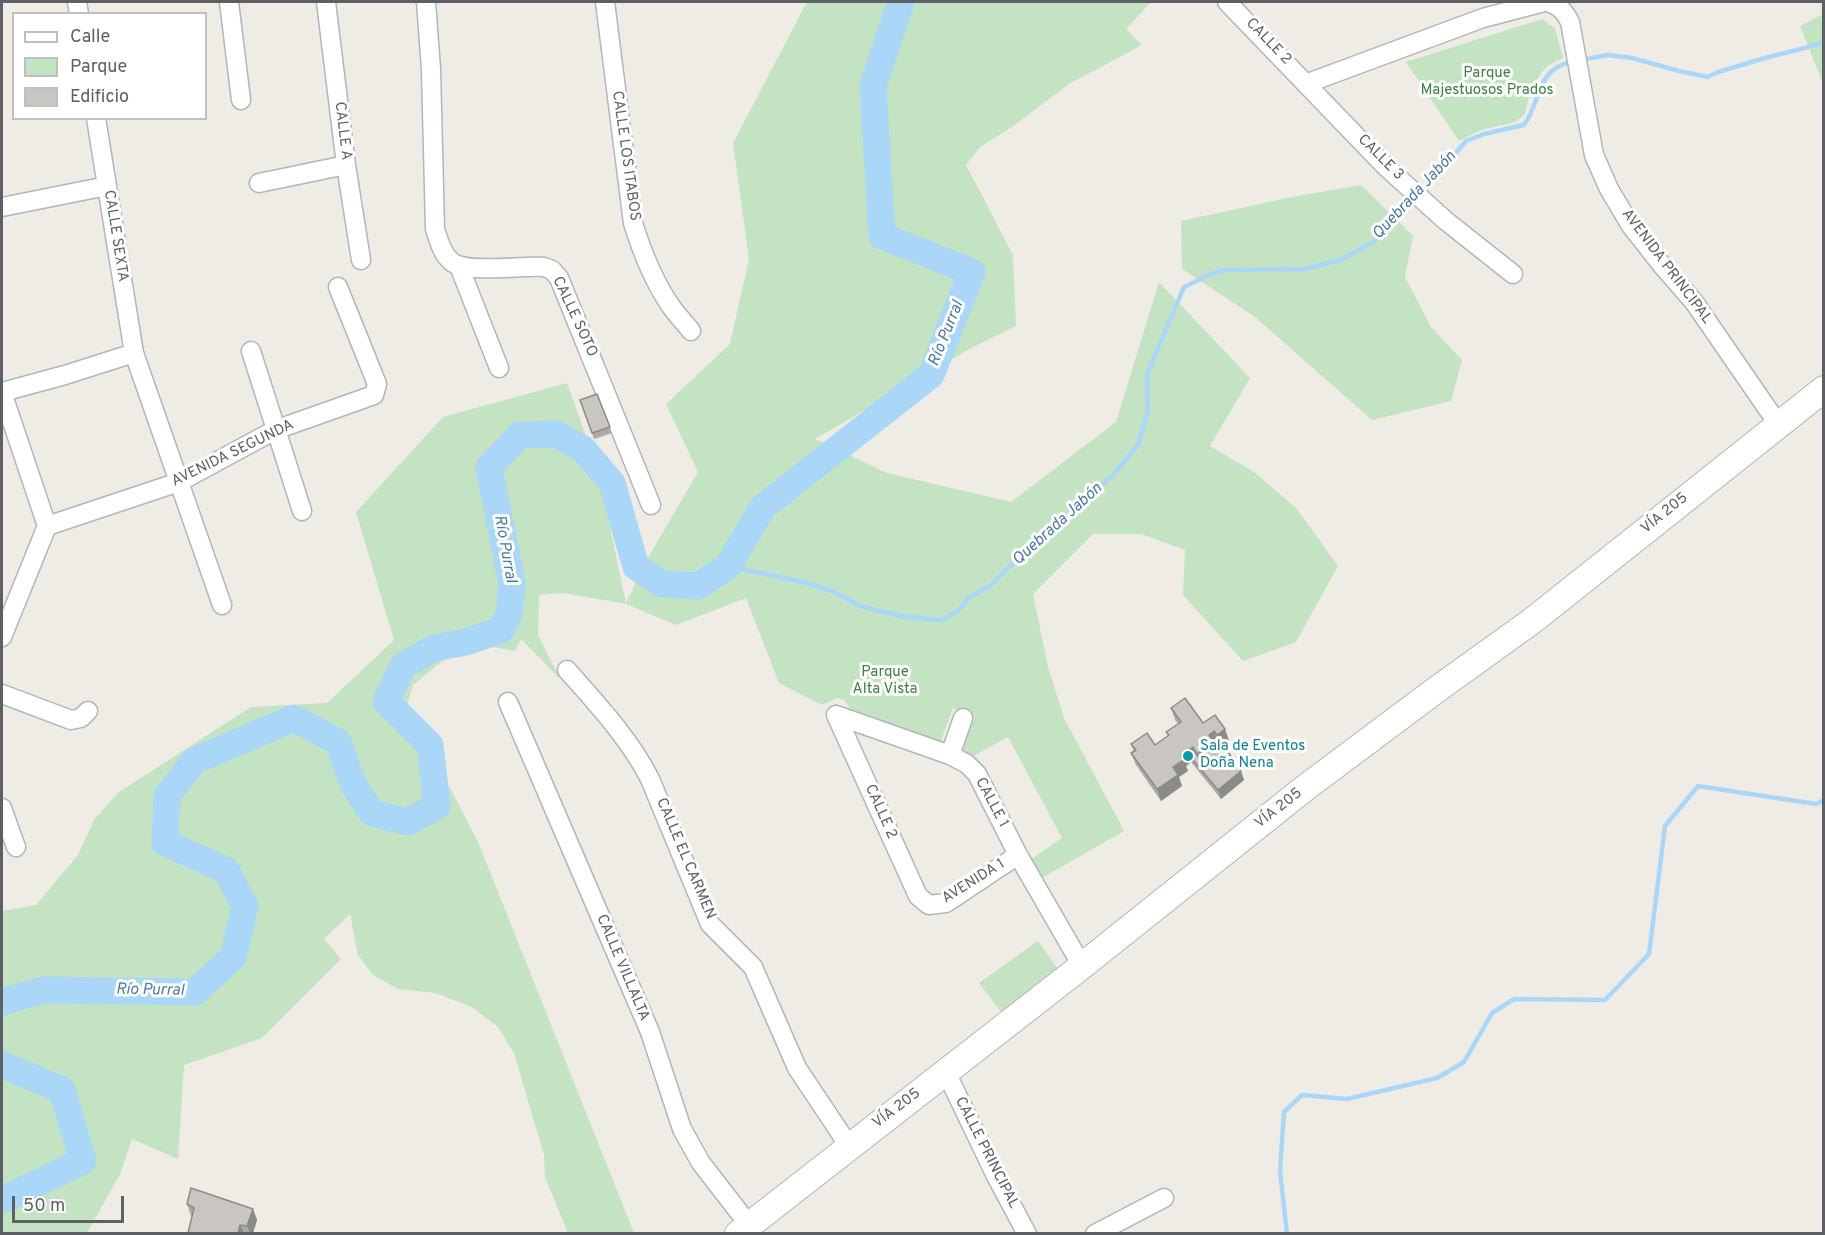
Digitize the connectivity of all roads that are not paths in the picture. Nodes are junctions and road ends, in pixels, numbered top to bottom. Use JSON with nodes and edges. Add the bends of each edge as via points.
{"nodes":[{"id":1,"x":229,"y":2,"type":"edge"},
{"id":2,"x":326,"y":2,"type":"edge"},
{"id":3,"x":426,"y":2,"type":"edge"},
{"id":4,"x":605,"y":2,"type":"edge"},
{"id":5,"x":1227,"y":2,"type":"edge"},
{"id":6,"x":1474,"y":2,"type":"edge"},
{"id":7,"x":1545,"y":2,"type":"edge"},
{"id":8,"x":1483,"y":18,"type":"junction"},
{"id":9,"x":1308,"y":83,"type":"junction"},
{"id":10,"x":241,"y":100,"type":"dead end"},
{"id":11,"x":96,"y":120,"type":"edge"},
{"id":12,"x":346,"y":165,"type":"junction"},
{"id":13,"x":259,"y":183,"type":"dead end"},
{"id":14,"x":107,"y":186,"type":"junction"},
{"id":15,"x":2,"y":207,"type":"edge"},
{"id":16,"x":361,"y":260,"type":"dead end"},
{"id":17,"x":459,"y":266,"type":"junction"},
{"id":18,"x":1513,"y":274,"type":"dead end"},
{"id":19,"x":338,"y":287,"type":"dead end"},
{"id":20,"x":691,"y":330,"type":"dead end"},
{"id":21,"x":251,"y":351,"type":"dead end"},
{"id":22,"x":134,"y":352,"type":"junction"},
{"id":23,"x":499,"y":368,"type":"dead end"},
{"id":24,"x":1824,"y":389,"type":"edge"},
{"id":25,"x":2,"y":392,"type":"edge"},
{"id":26,"x":1778,"y":424,"type":"junction"},
{"id":27,"x":275,"y":430,"type":"junction"},
{"id":28,"x":179,"y":482,"type":"junction"},
{"id":29,"x":651,"y":506,"type":"dead end"},
{"id":30,"x":302,"y":511,"type":"dead end"},
{"id":31,"x":47,"y":526,"type":"junction"},
{"id":32,"x":222,"y":605,"type":"dead end"},
{"id":33,"x":2,"y":637,"type":"edge"},
{"id":34,"x":567,"y":670,"type":"dead end"},
{"id":35,"x":2,"y":693,"type":"edge"},
{"id":36,"x":508,"y":702,"type":"dead end"},
{"id":37,"x":88,"y":711,"type":"dead end"},
{"id":38,"x":836,"y":715,"type":"joint"},
{"id":39,"x":963,"y":718,"type":"dead end"},
{"id":40,"x":950,"y":755,"type":"junction"},
{"id":41,"x":2,"y":808,"type":"edge"},
{"id":42,"x":16,"y":847,"type":"dead end"},
{"id":43,"x":1018,"y":855,"type":"junction"},
{"id":44,"x":929,"y":905,"type":"joint"},
{"id":45,"x":1082,"y":966,"type":"junction"},
{"id":46,"x":946,"y":1072,"type":"junction"},
{"id":47,"x":849,"y":1146,"type":"junction"},
{"id":48,"x":1164,"y":1198,"type":"dead end"},
{"id":49,"x":743,"y":1229,"type":"edge"},
{"id":50,"x":1027,"y":1233,"type":"edge"},
{"id":51,"x":1095,"y":1233,"type":"edge"}],
"edges":[{"from":1,"to":10,"type":"street"},
{"from":2,"to":12,"type":"street","name":"CALLE A"},
{"from":3,"to":17,"type":"street","via":[[435,229],[443,253]]},
{"from":4,"to":20,"type":"street","name":"CALLE LOS ITABOS","via":[[633,223],[658,284],[670,306]]},
{"from":5,"to":9,"type":"street","name":"CALLE 2"},
{"from":6,"to":8,"type":"street"},
{"from":7,"to":8,"type":"street","name":"AVENIDA PRINCIPAL"},
{"from":7,"to":26,"type":"street","name":"AVENIDA PRINCIPAL","via":[[1556,4],[1570,22],[1594,155],[1609,189],[1631,226],[1694,302]]},
{"from":8,"to":9,"type":"street","name":"AVENIDA PRINCIPAL"},
{"from":9,"to":18,"type":"street","name":"CALLE 3","via":[[1385,166]]},
{"from":11,"to":14,"type":"street","name":"CALLE SEXTA"},
{"from":12,"to":13,"type":"street"},
{"from":12,"to":16,"type":"street","name":"CALLE A"},
{"from":14,"to":15,"type":"street"},
{"from":14,"to":22,"type":"street","name":"CALLE SEXTA"},
{"from":17,"to":23,"type":"street"},
{"from":17,"to":29,"type":"street","name":"CALLE SOTO","via":[[544,267],[559,278]]},
{"from":19,"to":27,"type":"street","name":"AVENIDA SEGUNDA","via":[[377,384],[374,395]]},
{"from":21,"to":27,"type":"street"},
{"from":22,"to":25,"type":"street"},
{"from":22,"to":28,"type":"street","name":"CALLE SEXTA"},
{"from":24,"to":26,"type":"main road","name":"VÍA 205"},
{"from":25,"to":31,"type":"street"},
{"from":26,"to":45,"type":"main road","name":"VÍA 205","via":[[1532,621],[1305,788]]},
{"from":27,"to":28,"type":"street","name":"AVENIDA SEGUNDA"},
{"from":27,"to":30,"type":"street"},
{"from":28,"to":31,"type":"street","name":"AVENIDA SEGUNDA"},
{"from":28,"to":32,"type":"street","name":"CALLE SEXTA"},
{"from":31,"to":33,"type":"street"},
{"from":34,"to":47,"type":"street","name":"CALLE EL CARMEN","via":[[640,759],[710,924],[753,967],[796,1068]]},
{"from":35,"to":37,"type":"street","via":[[71,720]]},
{"from":36,"to":49,"type":"street","name":"CALLE VILLALTA","via":[[650,1032],[682,1129]]},
{"from":38,"to":40,"type":"street","name":"CALLE 1"},
{"from":38,"to":44,"type":"street","name":"CALLE 2","via":[[918,896]]},
{"from":39,"to":40,"type":"street"},
{"from":40,"to":43,"type":"street","name":"CALLE 1","via":[[977,774]]},
{"from":41,"to":42,"type":"street"},
{"from":43,"to":44,"type":"street","name":"AVENIDA 1","via":[[946,903]]},
{"from":43,"to":45,"type":"street","name":"CALLE 1"},
{"from":45,"to":46,"type":"main road","name":"VÍA 205"},
{"from":46,"to":47,"type":"main road","name":"VÍA 205"},
{"from":46,"to":50,"type":"street","name":"CALLE PRINCIPAL"},
{"from":47,"to":49,"type":"main road","name":"VÍA 205"},
{"from":48,"to":51,"type":"street"}]}
